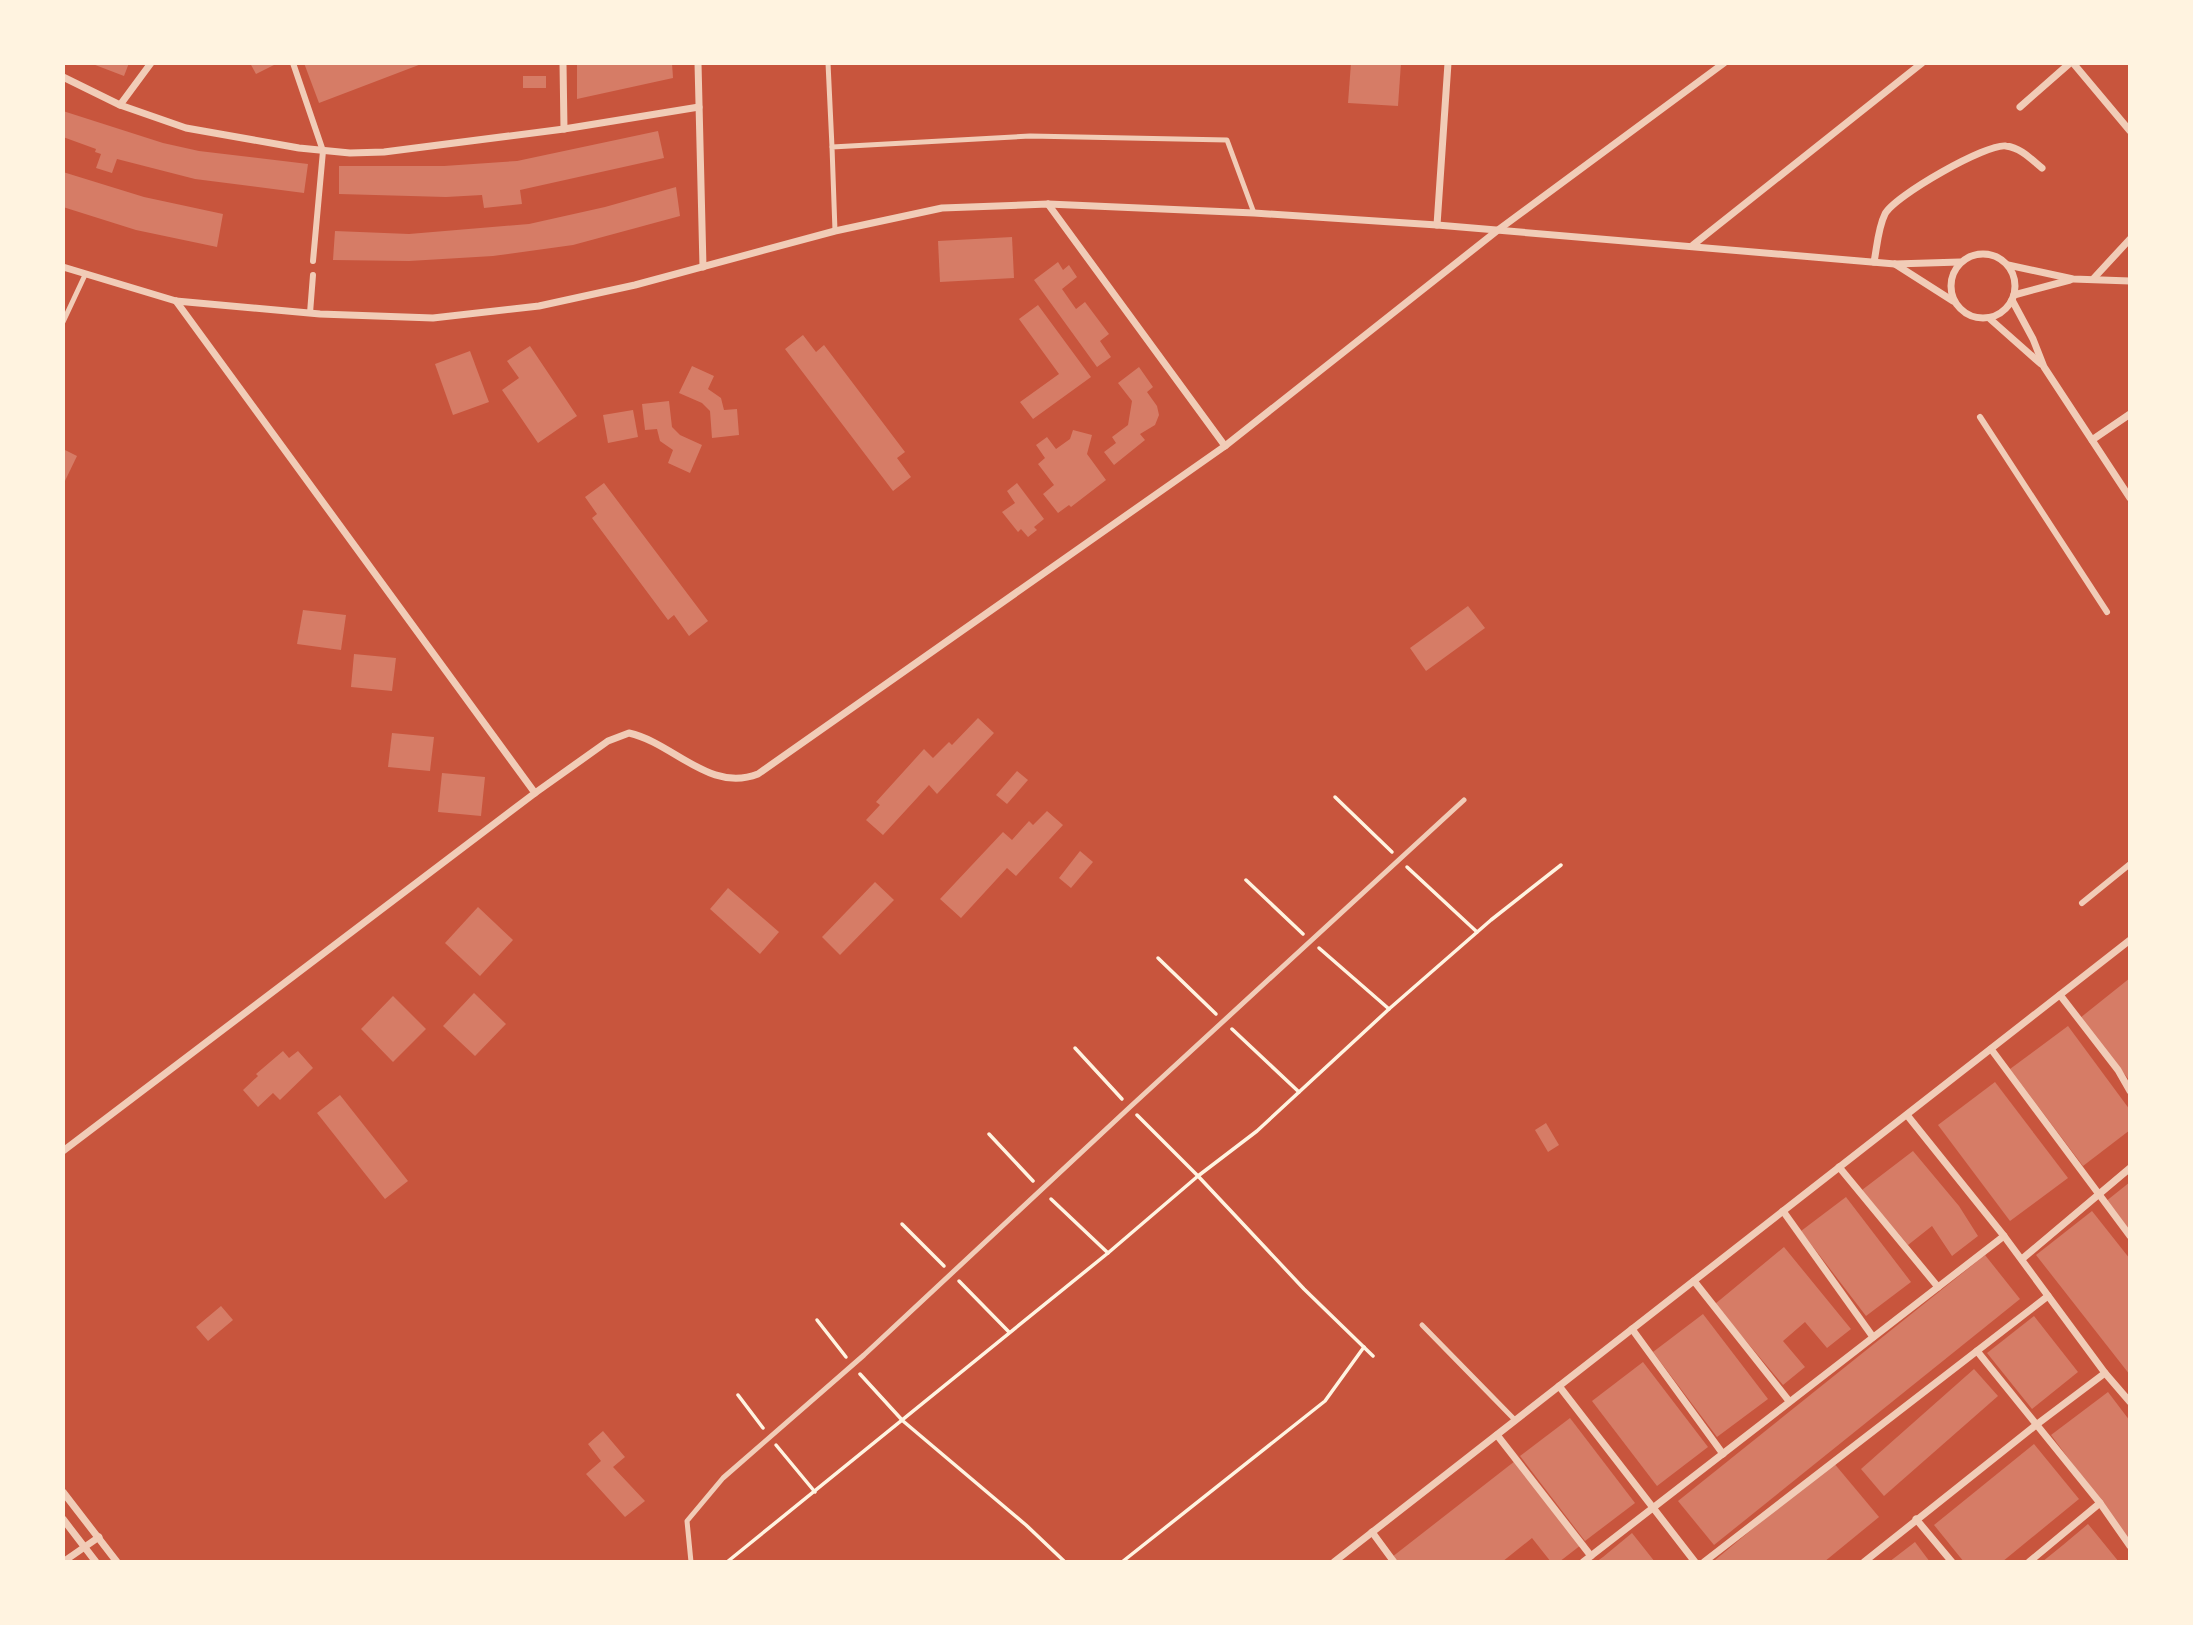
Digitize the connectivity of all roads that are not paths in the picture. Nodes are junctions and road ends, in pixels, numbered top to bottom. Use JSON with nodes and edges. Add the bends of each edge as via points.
{"nodes":[{"id":1,"x":151,"y":63,"type":"edge"},
{"id":2,"x":293,"y":63,"type":"edge"},
{"id":3,"x":563,"y":63,"type":"edge"},
{"id":4,"x":698,"y":63,"type":"edge"},
{"id":5,"x":828,"y":63,"type":"edge"},
{"id":6,"x":1448,"y":63,"type":"edge"},
{"id":7,"x":1724,"y":63,"type":"edge"},
{"id":8,"x":1922,"y":63,"type":"edge"},
{"id":9,"x":2072,"y":63,"type":"edge"},
{"id":10,"x":63,"y":77,"type":"edge"},
{"id":11,"x":120,"y":105,"type":"junction"},
{"id":12,"x":699,"y":107,"type":"junction"},
{"id":13,"x":2020,"y":107,"type":"dead end"},
{"id":14,"x":564,"y":129,"type":"junction"},
{"id":15,"x":2130,"y":131,"type":"edge"},
{"id":16,"x":832,"y":147,"type":"junction"},
{"id":17,"x":323,"y":150,"type":"junction"},
{"id":18,"x":2042,"y":168,"type":"dead end"},
{"id":19,"x":1048,"y":204,"type":"junction"},
{"id":20,"x":1254,"y":213,"type":"junction"},
{"id":21,"x":1437,"y":225,"type":"junction"},
{"id":22,"x":835,"y":230,"type":"junction"},
{"id":23,"x":1498,"y":230,"type":"junction"},
{"id":24,"x":2130,"y":239,"type":"edge"},
{"id":25,"x":1693,"y":246,"type":"junction"},
{"id":26,"x":313,"y":261,"type":"dead end"},
{"id":27,"x":1874,"y":262,"type":"junction"},
{"id":28,"x":1960,"y":262,"type":"junction"},
{"id":29,"x":1895,"y":264,"type":"junction"},
{"id":30,"x":2008,"y":265,"type":"junction"},
{"id":31,"x":63,"y":267,"type":"edge"},
{"id":32,"x":703,"y":267,"type":"junction"},
{"id":33,"x":85,"y":275,"type":"junction"},
{"id":34,"x":313,"y":275,"type":"dead end"},
{"id":35,"x":2094,"y":278,"type":"junction"},
{"id":36,"x":2073,"y":279,"type":"junction"},
{"id":37,"x":2130,"y":281,"type":"edge"},
{"id":38,"x":2013,"y":298,"type":"junction"},
{"id":39,"x":176,"y":301,"type":"junction"},
{"id":40,"x":1953,"y":301,"type":"junction"},
{"id":41,"x":310,"y":313,"type":"junction"},
{"id":42,"x":1990,"y":318,"type":"junction"},
{"id":43,"x":63,"y":322,"type":"edge"},
{"id":44,"x":2044,"y":367,"type":"junction"},
{"id":45,"x":2130,"y":414,"type":"edge"},
{"id":46,"x":1980,"y":417,"type":"dead end"},
{"id":47,"x":2092,"y":440,"type":"junction"},
{"id":48,"x":1225,"y":446,"type":"junction"},
{"id":49,"x":2130,"y":498,"type":"edge"},
{"id":50,"x":2107,"y":612,"type":"dead end"},
{"id":51,"x":535,"y":793,"type":"junction"},
{"id":52,"x":1464,"y":800,"type":"dead end"},
{"id":53,"x":2130,"y":864,"type":"edge"},
{"id":54,"x":2082,"y":903,"type":"dead end"},
{"id":55,"x":2130,"y":940,"type":"edge"},
{"id":56,"x":2060,"y":995,"type":"junction"},
{"id":57,"x":1991,"y":1049,"type":"junction"},
{"id":58,"x":2130,"y":1091,"type":"edge"},
{"id":59,"x":1907,"y":1115,"type":"junction"},
{"id":60,"x":63,"y":1151,"type":"edge"},
{"id":61,"x":1839,"y":1167,"type":"junction"},
{"id":62,"x":2130,"y":1168,"type":"edge"},
{"id":63,"x":2097,"y":1195,"type":"junction"},
{"id":64,"x":1783,"y":1211,"type":"junction"},
{"id":65,"x":2004,"y":1236,"type":"junction"},
{"id":66,"x":2130,"y":1237,"type":"edge"},
{"id":67,"x":2022,"y":1259,"type":"junction"},
{"id":68,"x":1694,"y":1281,"type":"junction"},
{"id":69,"x":1938,"y":1287,"type":"junction"},
{"id":70,"x":2048,"y":1296,"type":"junction"},
{"id":71,"x":1422,"y":1325,"type":"dead end"},
{"id":72,"x":1632,"y":1329,"type":"junction"},
{"id":73,"x":1873,"y":1337,"type":"junction"},
{"id":74,"x":1977,"y":1351,"type":"junction"},
{"id":75,"x":2105,"y":1373,"type":"junction"},
{"id":76,"x":1559,"y":1386,"type":"junction"},
{"id":77,"x":1789,"y":1401,"type":"junction"},
{"id":78,"x":2130,"y":1401,"type":"edge"},
{"id":79,"x":1516,"y":1420,"type":"junction"},
{"id":80,"x":2036,"y":1425,"type":"junction"},
{"id":81,"x":1497,"y":1435,"type":"junction"},
{"id":82,"x":1723,"y":1454,"type":"junction"},
{"id":83,"x":63,"y":1493,"type":"edge"},
{"id":84,"x":2100,"y":1503,"type":"junction"},
{"id":85,"x":1654,"y":1510,"type":"junction"},
{"id":86,"x":63,"y":1519,"type":"edge"},
{"id":87,"x":1916,"y":1519,"type":"junction"},
{"id":88,"x":1372,"y":1532,"type":"junction"},
{"id":89,"x":99,"y":1537,"type":"junction"},
{"id":90,"x":2130,"y":1546,"type":"edge"},
{"id":91,"x":84,"y":1548,"type":"junction"},
{"id":92,"x":1591,"y":1556,"type":"junction"},
{"id":93,"x":63,"y":1562,"type":"edge"},
{"id":94,"x":96,"y":1562,"type":"edge"},
{"id":95,"x":117,"y":1562,"type":"edge"},
{"id":96,"x":691,"y":1562,"type":"edge"},
{"id":97,"x":1334,"y":1562,"type":"edge"},
{"id":98,"x":1394,"y":1562,"type":"edge"},
{"id":99,"x":1583,"y":1562,"type":"edge"},
{"id":100,"x":1695,"y":1562,"type":"edge"},
{"id":101,"x":1704,"y":1562,"type":"edge"},
{"id":102,"x":1864,"y":1562,"type":"edge"},
{"id":103,"x":1952,"y":1562,"type":"edge"},
{"id":104,"x":2029,"y":1562,"type":"edge"}],
"edges":[{"from":1,"to":11,"type":"street"},
{"from":2,"to":17,"type":"street"},
{"from":3,"to":14,"type":"street"},
{"from":4,"to":12,"type":"street"},
{"from":5,"to":16,"type":"lane"},
{"from":6,"to":21,"type":"street"},
{"from":7,"to":23,"type":"street"},
{"from":8,"to":25,"type":"street"},
{"from":9,"to":13,"type":"street"},
{"from":9,"to":15,"type":"street"},
{"from":10,"to":11,"type":"street"},
{"from":11,"to":17,"type":"street","via":[[186,128]]},
{"from":12,"to":14,"type":"street"},
{"from":12,"to":32,"type":"street"},
{"from":14,"to":17,"type":"street","via":[[384,152]]},
{"from":16,"to":20,"type":"lane","via":[[1030,136],[1227,139]]},
{"from":16,"to":22,"type":"lane"},
{"from":17,"to":26,"type":"street"},
{"from":18,"to":27,"type":"street","via":[[2017,149],[1996,145],[1920,185],[1886,213]]},
{"from":19,"to":20,"type":"street"},
{"from":19,"to":22,"type":"street","via":[[942,208]]},
{"from":19,"to":48,"type":"street"},
{"from":20,"to":21,"type":"street"},
{"from":21,"to":23,"type":"street"},
{"from":22,"to":32,"type":"street"},
{"from":23,"to":25,"type":"street"},
{"from":23,"to":48,"type":"street"},
{"from":24,"to":35,"type":"street"},
{"from":25,"to":27,"type":"street"},
{"from":27,"to":29,"type":"street"},
{"from":28,"to":29,"type":"street"},
{"from":28,"to":30,"type":"street","via":[[1985,253]]},
{"from":28,"to":40,"type":"street","via":[[1952,273]]},
{"from":29,"to":40,"type":"street"},
{"from":30,"to":36,"type":"street"},
{"from":30,"to":38,"type":"street","via":[[2015,285]]},
{"from":31,"to":33,"type":"street"},
{"from":32,"to":41,"type":"street","via":[[539,306],[433,318]]},
{"from":33,"to":39,"type":"street"},
{"from":33,"to":43,"type":"lane"},
{"from":34,"to":41,"type":"street"},
{"from":35,"to":36,"type":"street"},
{"from":35,"to":37,"type":"street"},
{"from":36,"to":38,"type":"street"},
{"from":38,"to":42,"type":"street","via":[[2007,308]]},
{"from":38,"to":44,"type":"street"},
{"from":39,"to":41,"type":"street"},
{"from":39,"to":51,"type":"street"},
{"from":40,"to":42,"type":"street","via":[[1975,318]]},
{"from":42,"to":44,"type":"street"},
{"from":44,"to":47,"type":"street"},
{"from":45,"to":47,"type":"street"},
{"from":46,"to":50,"type":"street"},
{"from":47,"to":49,"type":"street"},
{"from":48,"to":51,"type":"street","via":[[775,764],[746,779],[723,779],[629,733],[608,741]]},
{"from":51,"to":60,"type":"street"},
{"from":52,"to":96,"type":"lane","via":[[852,1365],[723,1478],[687,1521]]},
{"from":53,"to":54,"type":"street"},
{"from":55,"to":56,"type":"street"},
{"from":56,"to":57,"type":"street"},
{"from":56,"to":58,"type":"street"},
{"from":57,"to":59,"type":"street"},
{"from":57,"to":63,"type":"street"},
{"from":59,"to":61,"type":"street"},
{"from":59,"to":65,"type":"street"},
{"from":61,"to":64,"type":"street"},
{"from":61,"to":69,"type":"street"},
{"from":62,"to":63,"type":"street"},
{"from":63,"to":66,"type":"street"},
{"from":63,"to":67,"type":"street"},
{"from":64,"to":68,"type":"street"},
{"from":64,"to":73,"type":"street"},
{"from":65,"to":67,"type":"street"},
{"from":65,"to":69,"type":"street"},
{"from":67,"to":70,"type":"street"},
{"from":68,"to":72,"type":"street"},
{"from":68,"to":77,"type":"street"},
{"from":69,"to":73,"type":"street"},
{"from":70,"to":74,"type":"street"},
{"from":70,"to":75,"type":"street"},
{"from":71,"to":79,"type":"lane"},
{"from":72,"to":76,"type":"street"},
{"from":72,"to":82,"type":"street"},
{"from":73,"to":77,"type":"street"},
{"from":74,"to":80,"type":"street"},
{"from":74,"to":101,"type":"street"},
{"from":75,"to":78,"type":"street"},
{"from":75,"to":80,"type":"street"},
{"from":76,"to":79,"type":"street"},
{"from":76,"to":85,"type":"street"},
{"from":77,"to":82,"type":"street"},
{"from":79,"to":81,"type":"street"},
{"from":80,"to":84,"type":"street"},
{"from":80,"to":87,"type":"street"},
{"from":81,"to":88,"type":"street"},
{"from":81,"to":92,"type":"street"},
{"from":82,"to":85,"type":"street"},
{"from":83,"to":89,"type":"street"},
{"from":84,"to":90,"type":"street"},
{"from":84,"to":104,"type":"street"},
{"from":85,"to":92,"type":"street"},
{"from":85,"to":100,"type":"street"},
{"from":86,"to":91,"type":"street"},
{"from":87,"to":102,"type":"street"},
{"from":87,"to":103,"type":"street"},
{"from":88,"to":97,"type":"street"},
{"from":88,"to":98,"type":"street"},
{"from":89,"to":91,"type":"street"},
{"from":89,"to":95,"type":"street"},
{"from":91,"to":93,"type":"street"},
{"from":91,"to":94,"type":"street"},
{"from":92,"to":99,"type":"street"}]}
